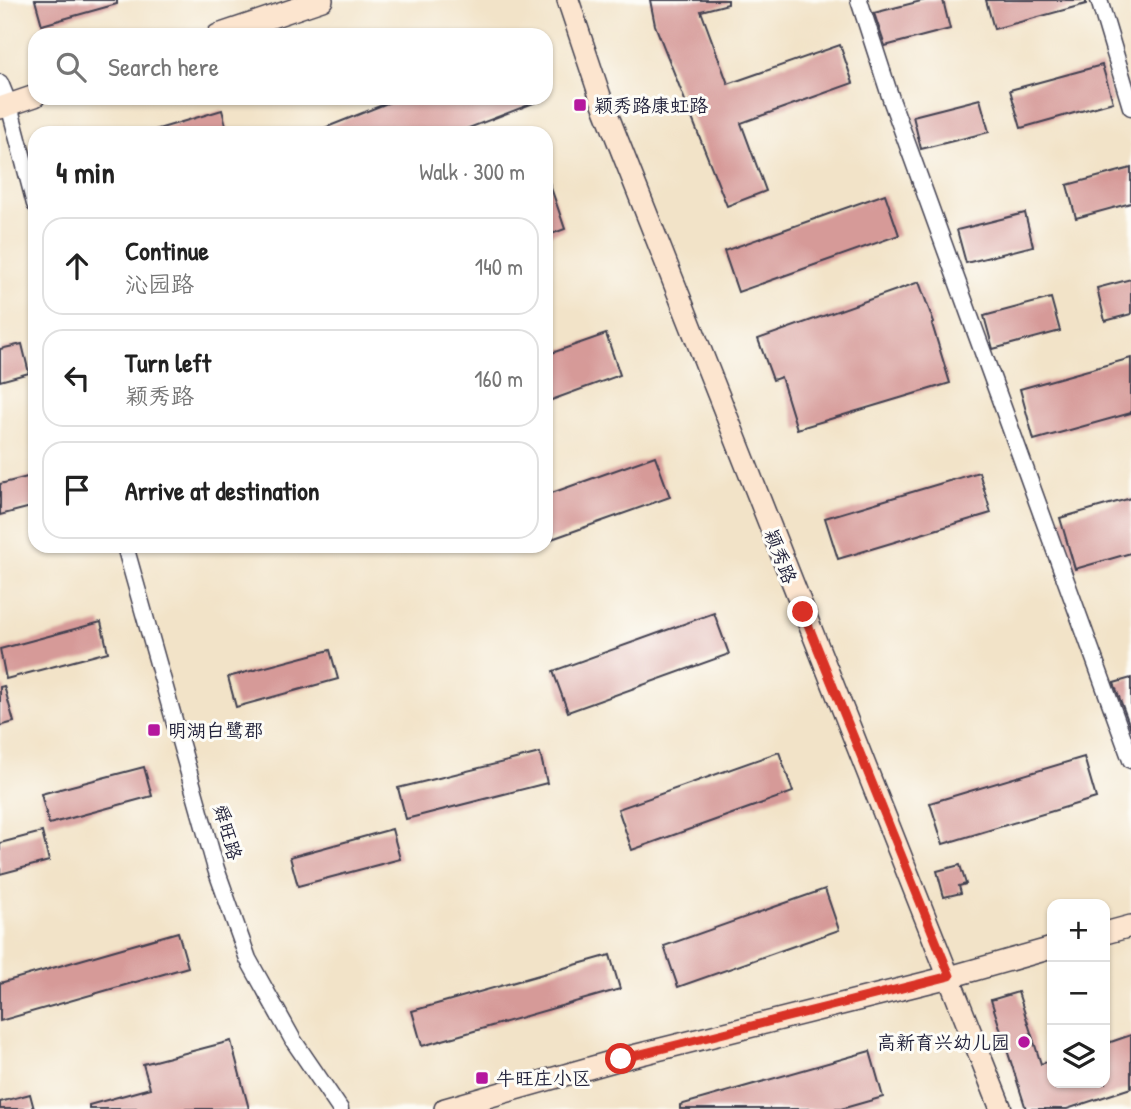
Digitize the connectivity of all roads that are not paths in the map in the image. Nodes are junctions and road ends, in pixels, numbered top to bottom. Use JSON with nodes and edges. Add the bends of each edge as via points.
{"nodes":[{"id":1,"x":322,"y":0,"type":"edge"},
{"id":2,"x":568,"y":0,"type":"edge"},
{"id":3,"x":859,"y":0,"type":"edge"},
{"id":4,"x":1099,"y":0,"type":"edge"},
{"id":5,"x":239,"y":28,"type":"edge"},
{"id":6,"x":0,"y":82,"type":"edge"},
{"id":7,"x":28,"y":98,"type":"edge"},
{"id":8,"x":5,"y":106,"type":"edge"},
{"id":9,"x":1131,"y":107,"type":"edge"},
{"id":10,"x":28,"y":181,"type":"edge"},
{"id":11,"x":127,"y":553,"type":"edge"},
{"id":12,"x":1131,"y":760,"type":"edge"},
{"id":13,"x":1131,"y":926,"type":"edge"},
{"id":14,"x":1110,"y":932,"type":"edge"},
{"id":15,"x":1047,"y":949,"type":"edge"},
{"id":16,"x":950,"y":976,"type":"junction"},
{"id":17,"x":340,"y":1109,"type":"edge"},
{"id":18,"x":445,"y":1109,"type":"edge"},
{"id":19,"x":1001,"y":1109,"type":"edge"}],
"edges":[{"from":1,"to":5,"type":"main road"},
{"from":2,"to":16,"type":"main road","name":"颖秀路","via":[[600,96]]},
{"from":3,"to":12,"type":"street"},
{"from":4,"to":9,"type":"street"},
{"from":6,"to":8,"type":"street"},
{"from":7,"to":8,"type":"main road"},
{"from":8,"to":10,"type":"street"},
{"from":11,"to":17,"type":"street","name":"舜旺路","via":[[216,869],[248,959],[293,1040]]},
{"from":13,"to":14,"type":"main road"},
{"from":15,"to":16,"type":"main road"},
{"from":16,"to":18,"type":"main road","via":[[621,1059]]},
{"from":16,"to":19,"type":"main road","name":"颖秀路"}]}
